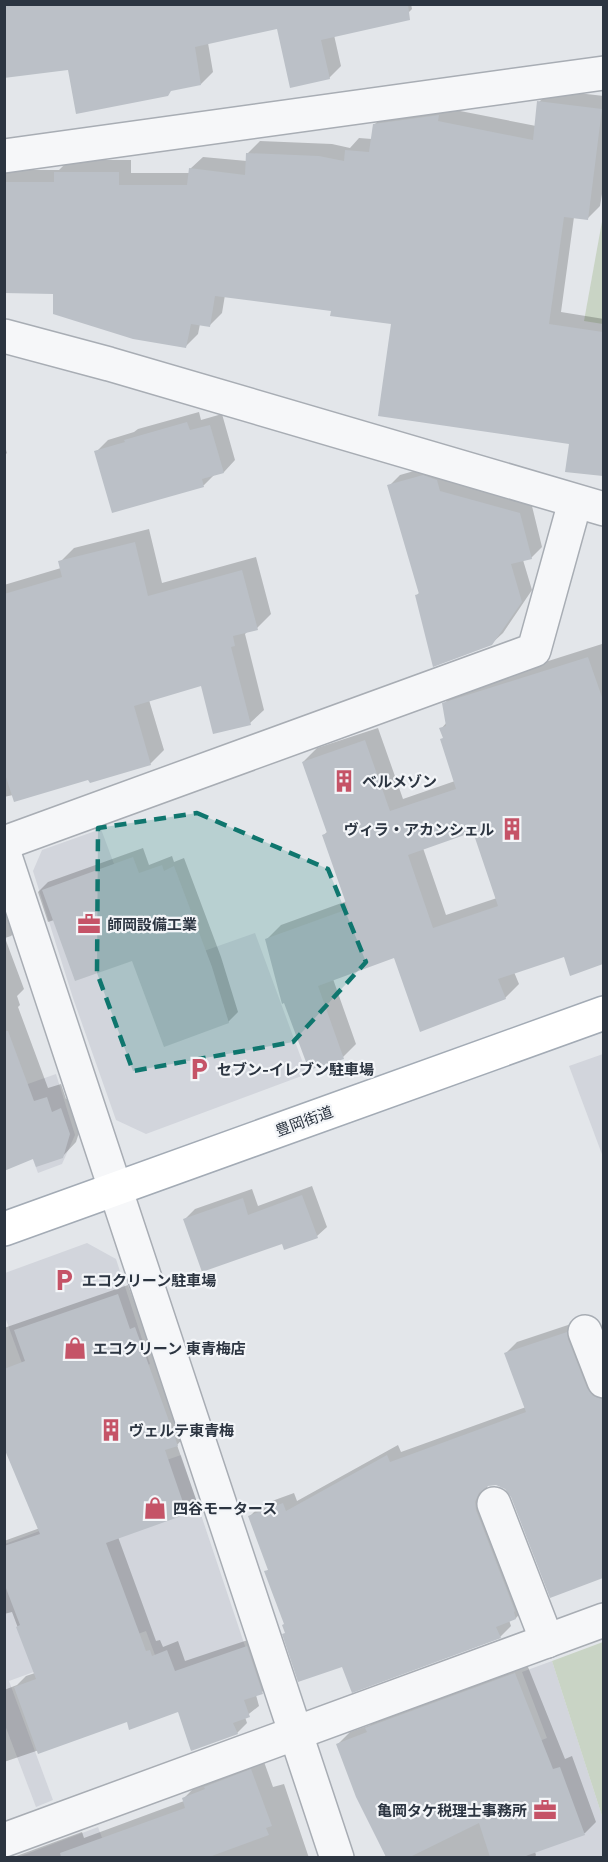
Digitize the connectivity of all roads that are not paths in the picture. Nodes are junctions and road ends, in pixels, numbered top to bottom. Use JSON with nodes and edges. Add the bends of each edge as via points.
{"nodes":[{"id":1,"x":603,"y":73,"type":"edge"},
{"id":2,"x":4,"y":156,"type":"edge"},
{"id":3,"x":4,"y":336,"type":"edge"},
{"id":4,"x":589,"y":505,"type":"edge"},
{"id":5,"x":4,"y":843,"type":"edge"},
{"id":6,"x":4,"y":853,"type":"edge"},
{"id":7,"x":603,"y":1013,"type":"edge"},
{"id":8,"x":115,"y":1189,"type":"junction"},
{"id":9,"x":4,"y":1229,"type":"edge"},
{"id":10,"x":585,"y":1332,"type":"dead end"},
{"id":11,"x":603,"y":1381,"type":"edge"},
{"id":12,"x":494,"y":1504,"type":"dead end"},
{"id":13,"x":603,"y":1620,"type":"edge"},
{"id":14,"x":547,"y":1641,"type":"junction"},
{"id":15,"x":295,"y":1733,"type":"junction"},
{"id":16,"x":4,"y":1840,"type":"edge"},
{"id":17,"x":337,"y":1857,"type":"edge"}],
"edges":[{"from":1,"to":2,"type":"street"},
{"from":3,"to":4,"type":"street"},
{"from":4,"to":5,"type":"street","via":[[534,650]]},
{"from":6,"to":8,"type":"street"},
{"from":7,"to":8,"type":"main road","name":"豊岡街道"},
{"from":8,"to":9,"type":"main road","name":"豊岡街道"},
{"from":8,"to":15,"type":"street"},
{"from":10,"to":11,"type":"street"},
{"from":12,"to":14,"type":"street"},
{"from":13,"to":14,"type":"street"},
{"from":14,"to":15,"type":"street"},
{"from":15,"to":16,"type":"street"},
{"from":15,"to":17,"type":"street"}]}
